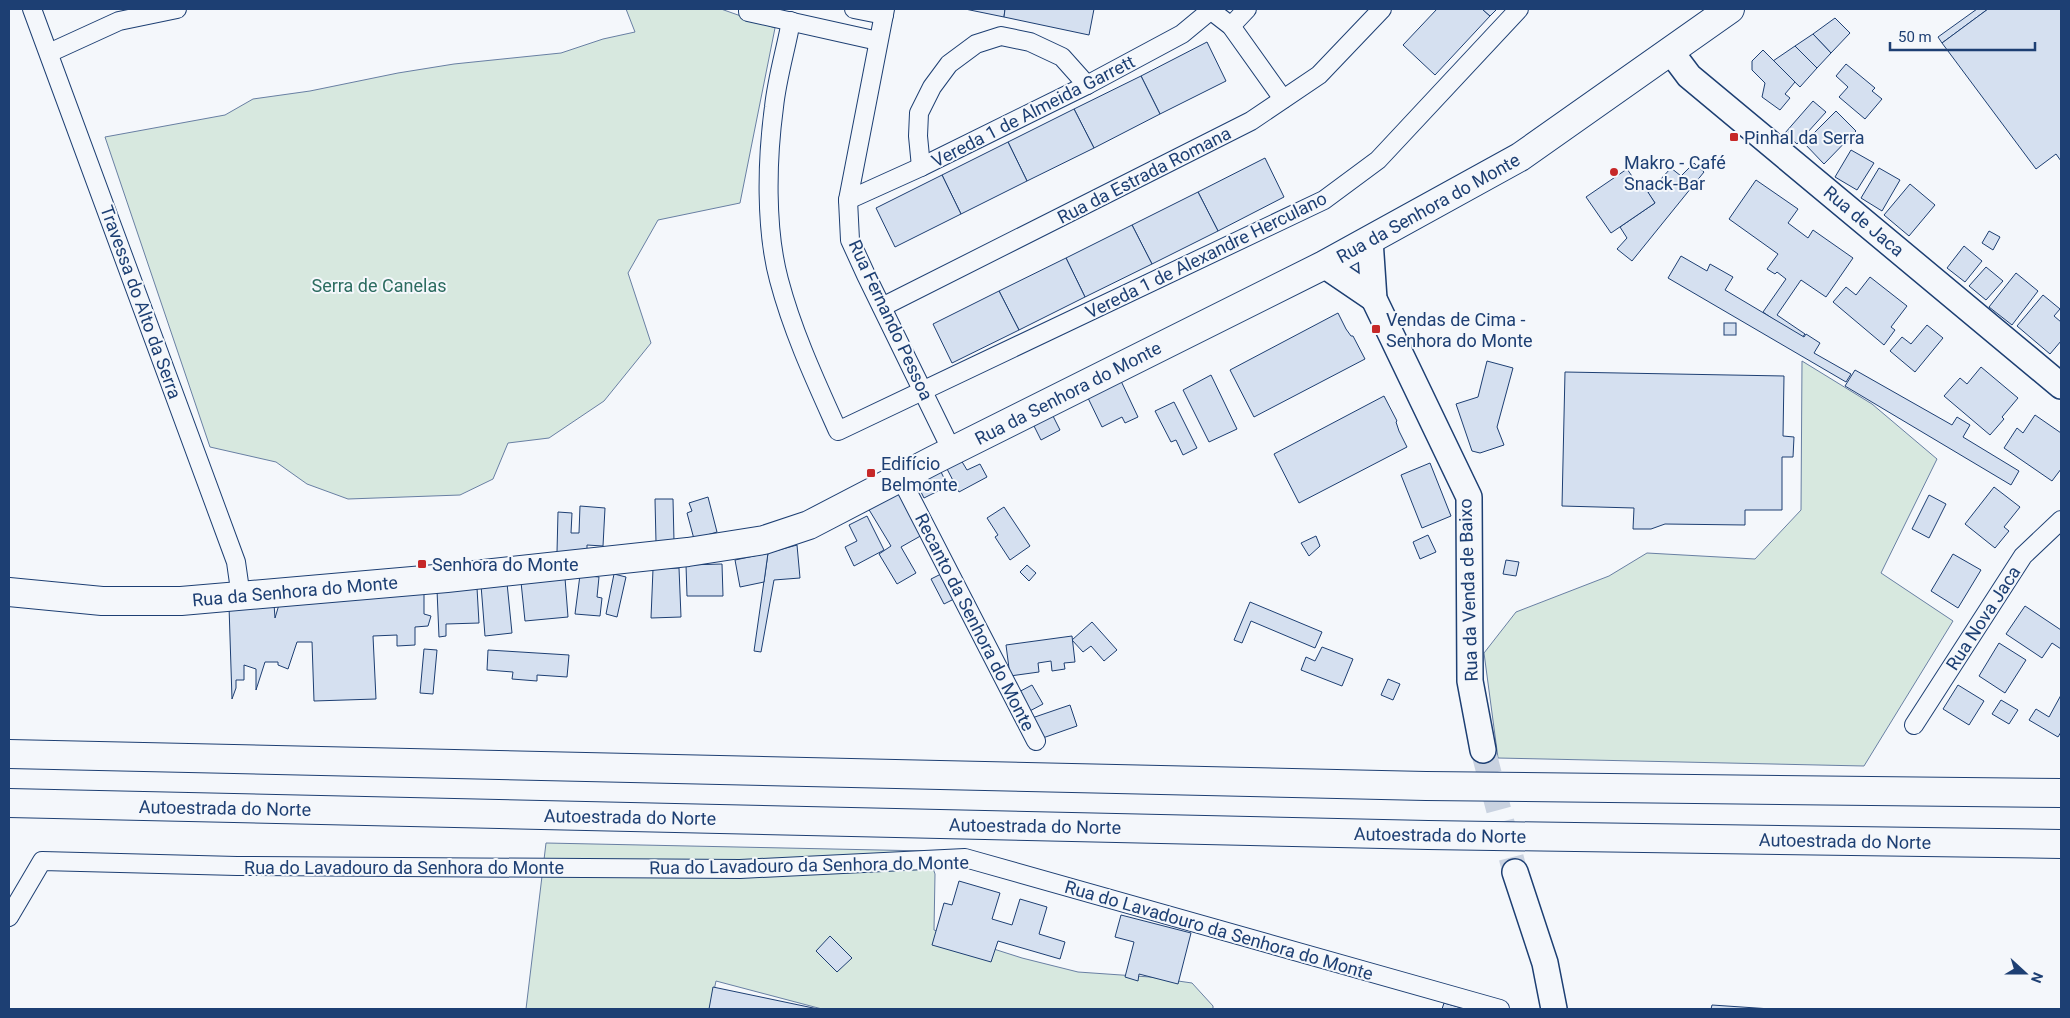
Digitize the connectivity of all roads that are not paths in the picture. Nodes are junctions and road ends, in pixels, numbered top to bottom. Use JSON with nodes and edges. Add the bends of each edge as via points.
{"nodes":[{"id":1,"x":32,"y":9,"type":"edge"},
{"id":2,"x":177,"y":9,"type":"edge"},
{"id":3,"x":748,"y":9,"type":"edge"},
{"id":4,"x":854,"y":9,"type":"edge"},
{"id":5,"x":1210,"y":9,"type":"edge"},
{"id":6,"x":1247,"y":9,"type":"edge"},
{"id":7,"x":1382,"y":9,"type":"edge"},
{"id":8,"x":1519,"y":9,"type":"edge"},
{"id":9,"x":1730,"y":9,"type":"edge"},
{"id":10,"x":884,"y":12,"type":"edge"},
{"id":11,"x":791,"y":21,"type":"junction"},
{"id":12,"x":1231,"y":26,"type":"junction"},
{"id":13,"x":878,"y":41,"type":"junction"},
{"id":14,"x":1671,"y":52,"type":"junction"},
{"id":15,"x":49,"y":53,"type":"junction"},
{"id":16,"x":1087,"y":85,"type":"junction"},
{"id":17,"x":1283,"y":100,"type":"junction"},
{"id":18,"x":921,"y":167,"type":"junction"},
{"id":19,"x":848,"y":200,"type":"junction"},
{"id":20,"x":1370,"y":240,"type":"junction"},
{"id":21,"x":1324,"y":265,"type":"junction"},
{"id":22,"x":1374,"y":299,"type":"junction"},
{"id":23,"x":882,"y":308,"type":"junction"},
{"id":24,"x":2061,"y":386,"type":"edge"},
{"id":25,"x":924,"y":392,"type":"junction"},
{"id":26,"x":952,"y":451,"type":"junction"},
{"id":27,"x":900,"y":477,"type":"junction"},
{"id":28,"x":2061,"y":520,"type":"edge"},
{"id":29,"x":9,"y":592,"type":"edge"},
{"id":30,"x":240,"y":597,"type":"junction"},
{"id":31,"x":1914,"y":725,"type":"dead end"},
{"id":32,"x":1036,"y":741,"type":"dead end"},
{"id":33,"x":1483,"y":750,"type":"tunnel mouth"},
{"id":34,"x":9,"y":754,"type":"edge"},
{"id":35,"x":2061,"y":793,"type":"edge"},
{"id":36,"x":9,"y":803,"type":"edge"},
{"id":37,"x":2061,"y":844,"type":"edge"},
{"id":38,"x":1516,"y":872,"type":"tunnel mouth"},
{"id":39,"x":9,"y":917,"type":"edge"},
{"id":40,"x":1500,"y":1009,"type":"edge"},
{"id":41,"x":1554,"y":1009,"type":"edge"}],
"edges":[{"from":1,"to":15,"type":"street","name":"Travessa do Alto da Serra"},
{"from":2,"to":15,"type":"street","via":[[119,22]]},
{"from":3,"to":11,"type":"street","via":[[748,12]]},
{"from":4,"to":10,"type":"street"},
{"from":5,"to":12,"type":"street"},
{"from":5,"to":16,"type":"street","name":"Vereda 1 de Almeida Garrett","via":[[1182,34]]},
{"from":6,"to":12,"type":"street"},
{"from":7,"to":17,"type":"street","name":"Rua da Estrada Romana","via":[[1319,75]]},
{"from":8,"to":25,"type":"street","name":"Vereda 1 de Alexandre Herculano","via":[[1378,160],[1324,200]]},
{"from":9,"to":14,"type":"main road","name":"Rua da Senhora do Monte"},
{"from":10,"to":13,"type":"street","name":"Rua Fernando Pessoa"},
{"from":11,"to":13,"type":"street"},
{"from":11,"to":25,"type":"street","name":"Vereda 1 de Alexandre Herculano","via":[[774,106],[768,187],[779,279],[803,354],[838,431]]},
{"from":12,"to":17,"type":"street"},
{"from":13,"to":19,"type":"street","name":"Rua Fernando Pessoa"},
{"from":14,"to":20,"type":"main road","name":"Rua da Senhora do Monte","via":[[1520,157]]},
{"from":14,"to":24,"type":"street","name":"Rua de Jaca","via":[[1689,76]]},
{"from":15,"to":30,"type":"street","name":"Travessa do Alto da Serra","via":[[236,562]]},
{"from":16,"to":18,"type":"street","name":"Vereda 1 de Almeida Garrett"},
{"from":16,"to":18,"type":"street","via":[[1062,57],[1030,42],[1001,36],[976,44],[950,64],[932,87],[919,113]]},
{"from":17,"to":23,"type":"street","name":"Rua da Estrada Romana","via":[[1251,121]]},
{"from":18,"to":19,"type":"street","name":"Vereda 1 de Almeida Garrett"},
{"from":19,"to":23,"type":"street","name":"Rua Fernando Pessoa","via":[[850,240]]},
{"from":20,"to":21,"type":"main road","name":"Rua da Senhora do Monte"},
{"from":20,"to":22,"type":"street"},
{"from":21,"to":22,"type":"street"},
{"from":21,"to":26,"type":"main road","name":"Rua da Senhora do Monte"},
{"from":22,"to":33,"type":"street","name":"Rua da Venda de Baixo","via":[[1469,497],[1470,680]]},
{"from":23,"to":25,"type":"street","name":"Rua Fernando Pessoa"},
{"from":25,"to":26,"type":"street","name":"Rua Fernando Pessoa"},
{"from":26,"to":27,"type":"main road","name":"Rua da Senhora do Monte"},
{"from":27,"to":30,"type":"main road","name":"Rua da Senhora do Monte","via":[[809,525],[764,540],[688,552]]},
{"from":27,"to":32,"type":"street","name":"Recanto da Senhora do Monte"},
{"from":28,"to":31,"type":"street","name":"Rua Nova Jaca","via":[[2023,556]]},
{"from":29,"to":30,"type":"main road","name":"Rua da Senhora do Monte","via":[[102,601],[181,602]]},
{"from":34,"to":35,"type":"main road","via":[[1416,785]]},
{"from":36,"to":37,"type":"main road","name":"Autoestrada do Norte","via":[[1428,835]]},
{"from":38,"to":41,"type":"street","via":[[1545,963]]},
{"from":39,"to":40,"type":"street","name":"Rua do Lavadouro da Senhora do Monte","via":[[42,861],[247,866],[740,869],[966,858]]}]}
